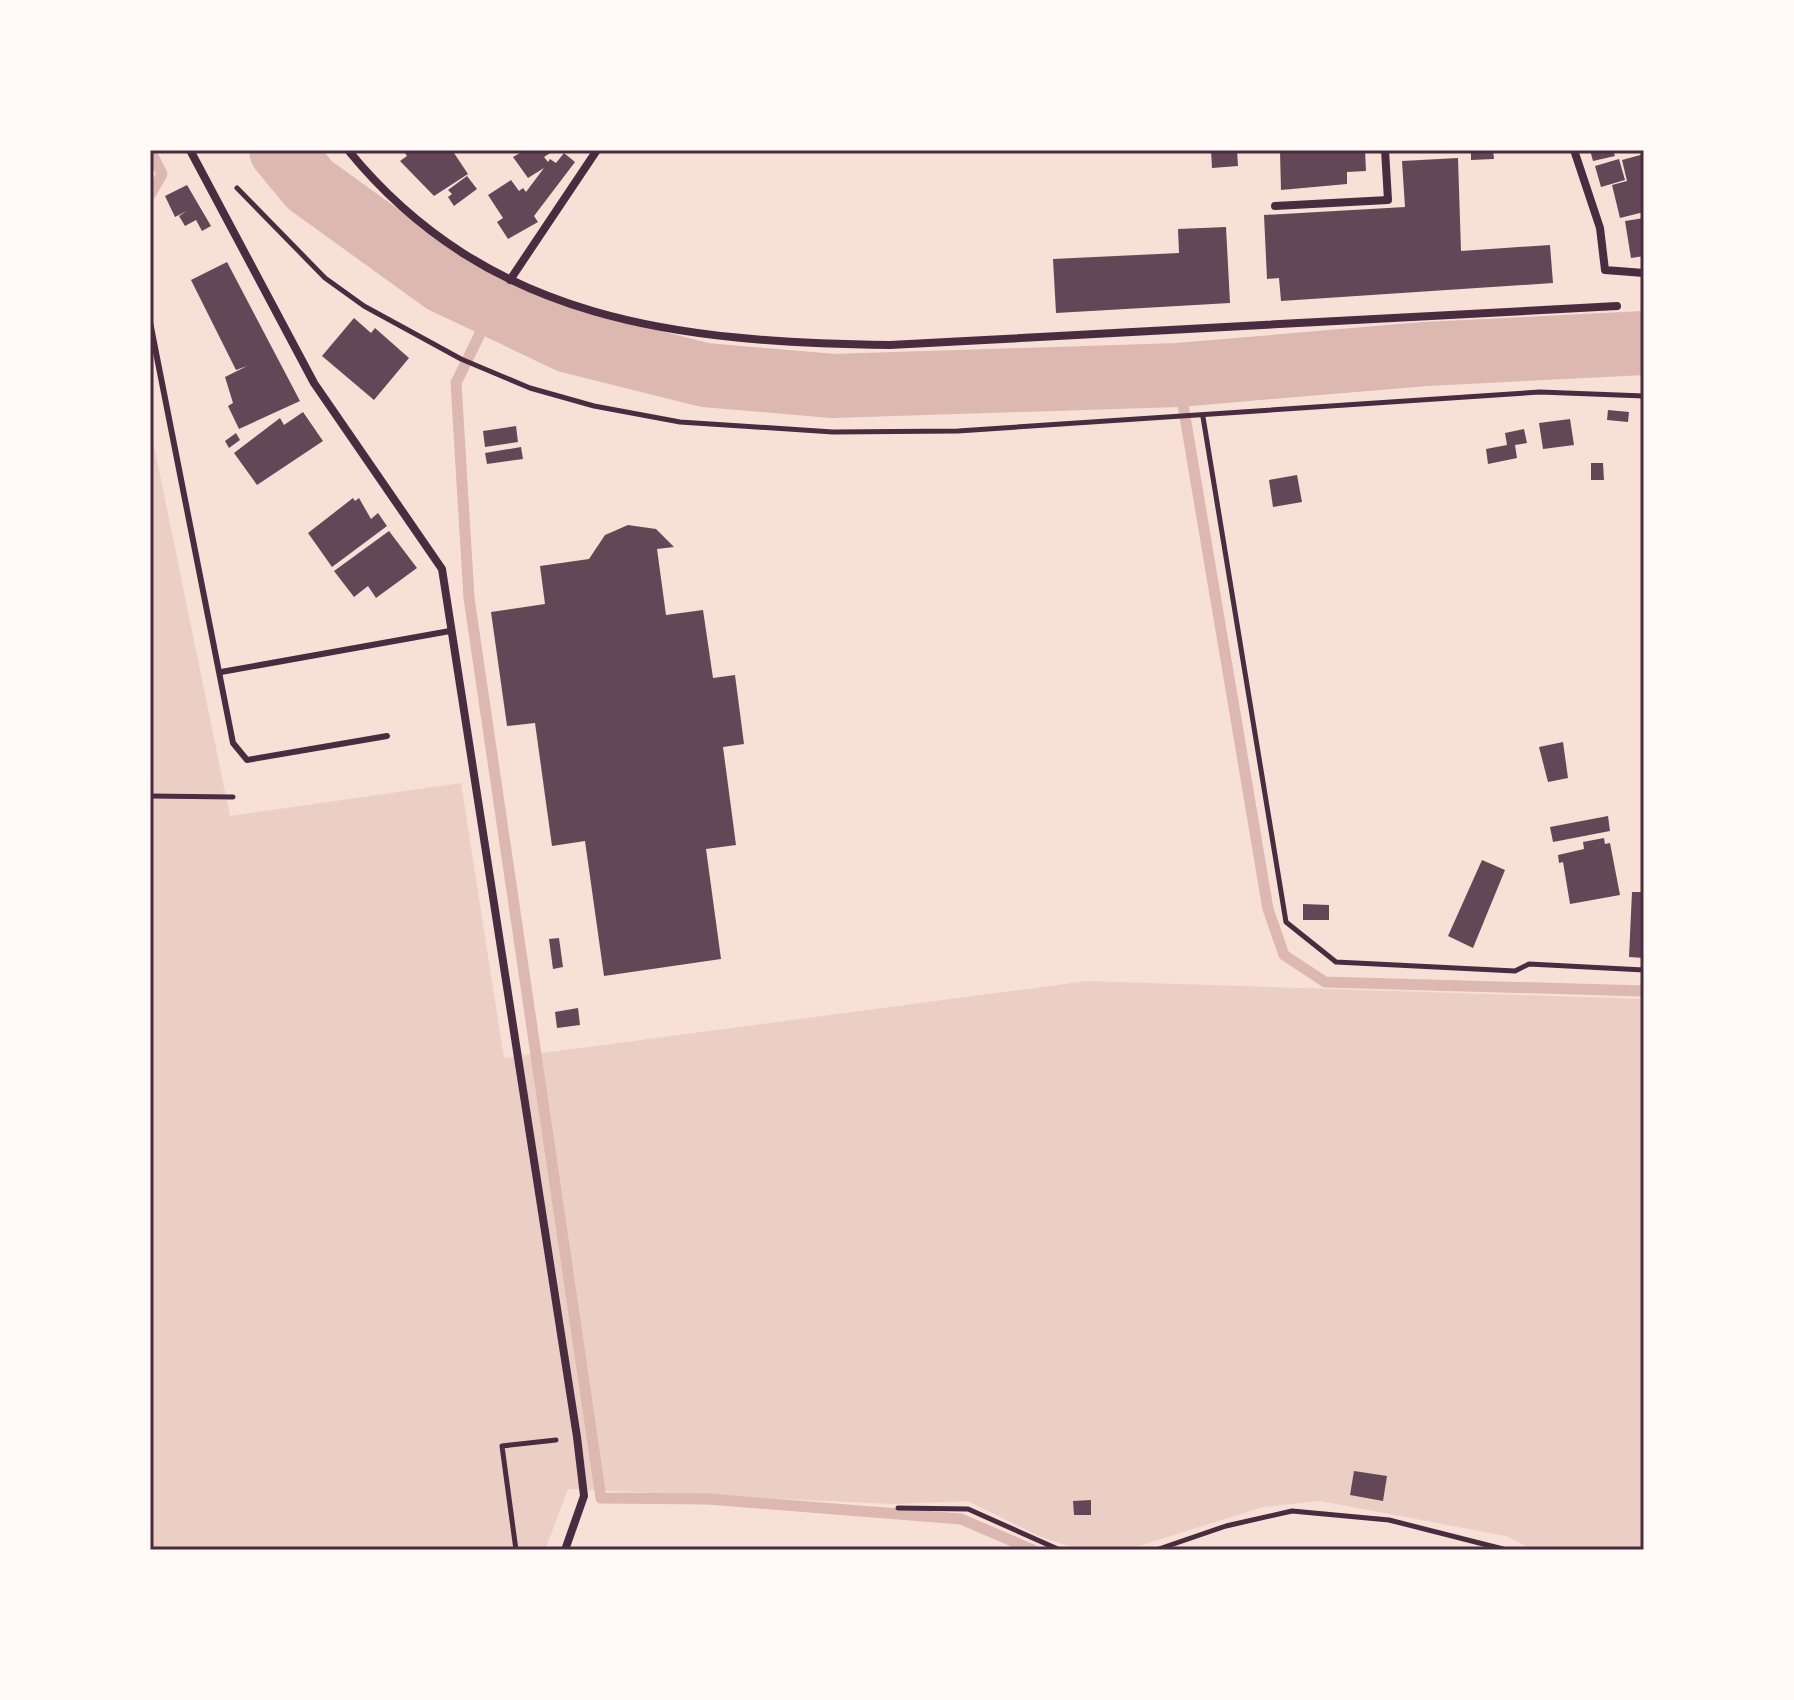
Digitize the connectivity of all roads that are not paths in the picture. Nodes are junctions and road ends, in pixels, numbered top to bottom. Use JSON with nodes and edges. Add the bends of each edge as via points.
{"nodes":[{"id":1,"x":190,"y":150,"type":"edge"},
{"id":2,"x":348,"y":150,"type":"edge"},
{"id":3,"x":597,"y":150,"type":"edge"},
{"id":4,"x":1385,"y":150,"type":"edge"},
{"id":5,"x":1574,"y":150,"type":"edge"},
{"id":6,"x":1275,"y":206,"type":"dead end"},
{"id":7,"x":1644,"y":273,"type":"edge"},
{"id":8,"x":510,"y":280,"type":"junction"},
{"id":9,"x":1617,"y":306,"type":"dead end"},
{"id":10,"x":150,"y":322,"type":"edge"},
{"id":11,"x":450,"y":631,"type":"junction"},
{"id":12,"x":221,"y":672,"type":"junction"},
{"id":13,"x":387,"y":736,"type":"dead end"},
{"id":14,"x":565,"y":1550,"type":"edge"}],
"edges":[{"from":1,"to":11,"type":"street","via":[[314,383],[442,569]]},
{"from":2,"to":8,"type":"street","via":[[435,234]]},
{"from":3,"to":8,"type":"street"},
{"from":4,"to":6,"type":"street","via":[[1388,200]]},
{"from":5,"to":7,"type":"street","via":[[1600,228],[1605,270]]},
{"from":8,"to":9,"type":"street","via":[[580,309],[663,330],[783,343],[890,345]]},
{"from":10,"to":12,"type":"lane"},
{"from":11,"to":12,"type":"lane"},
{"from":11,"to":14,"type":"street","via":[[577,1437],[584,1496]]},
{"from":12,"to":13,"type":"lane","via":[[233,743],[247,760]]}]}
